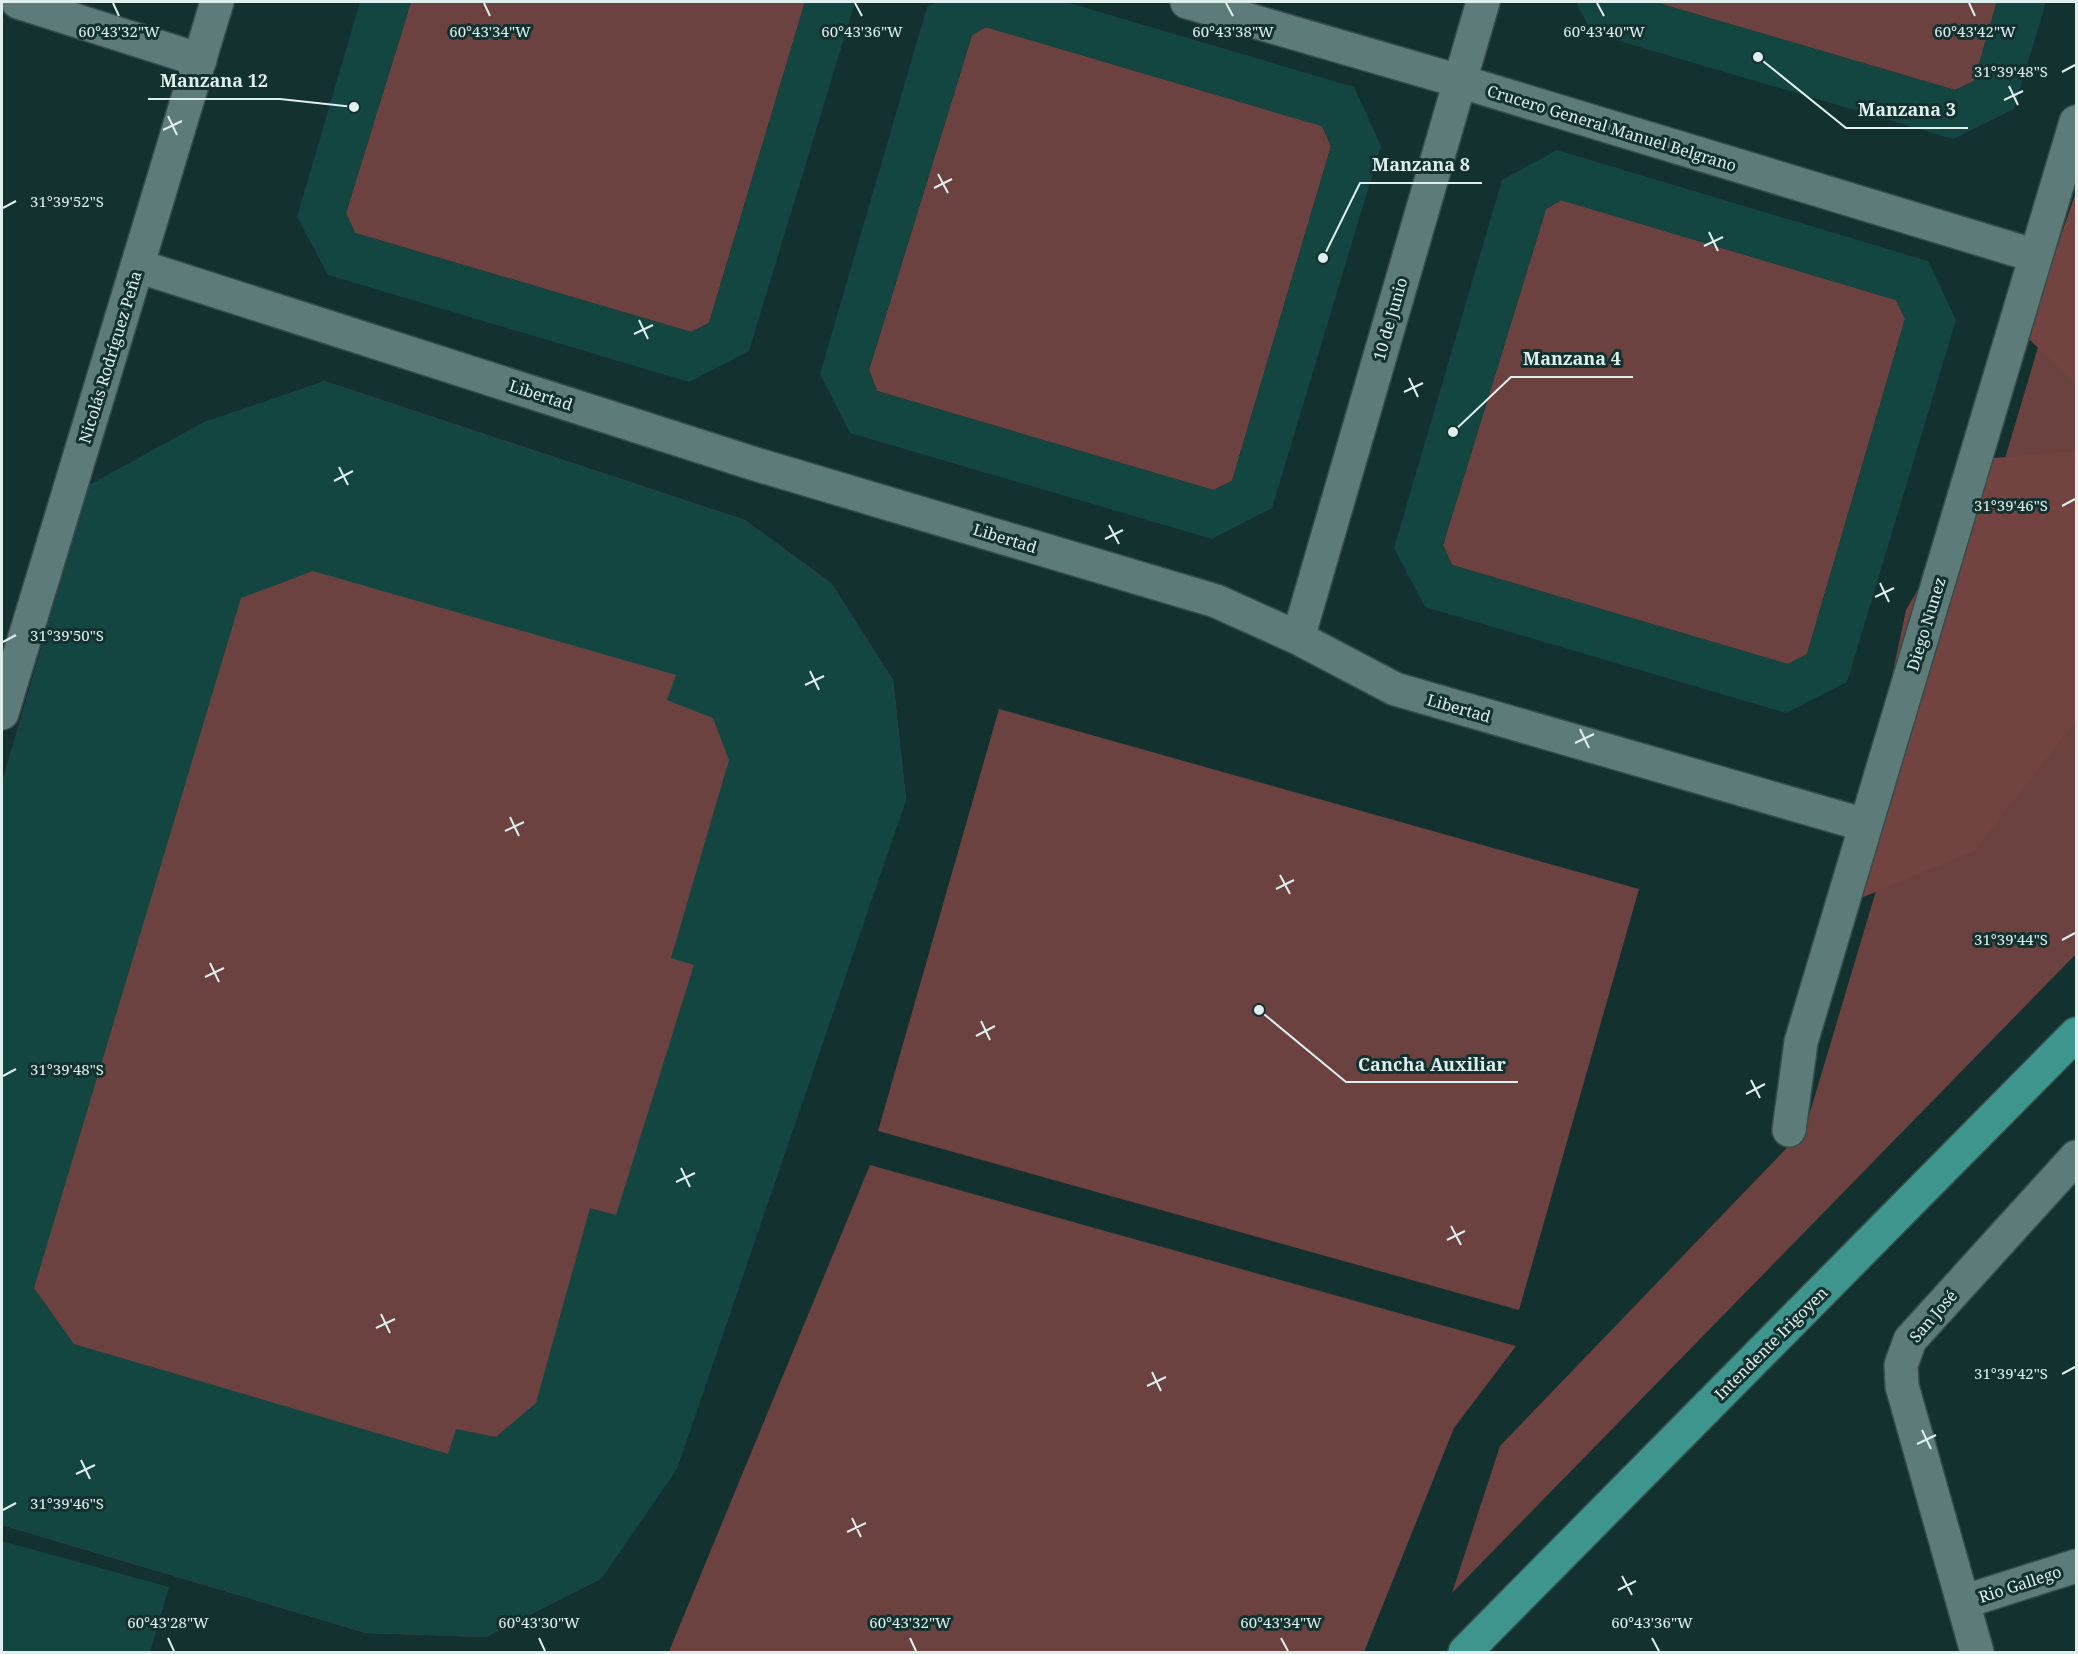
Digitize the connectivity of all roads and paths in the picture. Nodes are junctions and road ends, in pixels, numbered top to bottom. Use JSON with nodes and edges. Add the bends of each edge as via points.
{"nodes":[{"id":1,"x":18,"y":2,"type":"edge"},
{"id":2,"x":217,"y":2,"type":"edge"},
{"id":3,"x":1187,"y":2,"type":"edge"},
{"id":4,"x":1483,"y":2,"type":"edge"},
{"id":5,"x":200,"y":60,"type":"junction"},
{"id":6,"x":1459,"y":81,"type":"junction"},
{"id":7,"x":2076,"y":122,"type":"edge"},
{"id":8,"x":2036,"y":256,"type":"junction"},
{"id":9,"x":138,"y":266,"type":"junction"},
{"id":10,"x":1298,"y":638,"type":"junction"},
{"id":11,"x":2,"y":713,"type":"edge"},
{"id":12,"x":1865,"y":825,"type":"junction"},
{"id":13,"x":2076,"y":1034,"type":"edge"},
{"id":14,"x":1789,"y":1130,"type":"dead end"},
{"id":15,"x":2076,"y":1157,"type":"edge"},
{"id":16,"x":2076,"y":1566,"type":"edge"},
{"id":17,"x":1963,"y":1602,"type":"junction"},
{"id":18,"x":1464,"y":1653,"type":"edge"},
{"id":19,"x":1977,"y":1653,"type":"edge"}],
"edges":[{"from":1,"to":5,"type":"street"},
{"from":2,"to":5,"type":"street","name":"Nicolás Rodríguez Peña"},
{"from":3,"to":6,"type":"street","name":"Crucero General Manuel Belgrano"},
{"from":4,"to":6,"type":"street","name":"10 de Junio"},
{"from":5,"to":9,"type":"street","name":"Nicolás Rodríguez Peña"},
{"from":6,"to":8,"type":"street","name":"Crucero General Manuel Belgrano"},
{"from":6,"to":10,"type":"street","name":"10 de Junio"},
{"from":7,"to":8,"type":"street","name":"Diego Nunez"},
{"from":8,"to":12,"type":"street","name":"Diego Nunez"},
{"from":9,"to":10,"type":"street","name":"Libertad","via":[[754,464],[1216,601]]},
{"from":9,"to":11,"type":"street","name":"Nicolás Rodríguez Peña"},
{"from":10,"to":12,"type":"street","name":"Libertad","via":[[1395,689]]},
{"from":12,"to":14,"type":"street","name":"Diego Nunez","via":[[1801,1042]]},
{"from":13,"to":18,"type":"main road","name":"Intendente Irigoyen"},
{"from":15,"to":17,"type":"street","name":"San José","via":[[1910,1340],[1901,1365],[1902,1386]]},
{"from":16,"to":17,"type":"street","name":"Rio Gallego"},
{"from":17,"to":19,"type":"street","name":"San José"}]}
